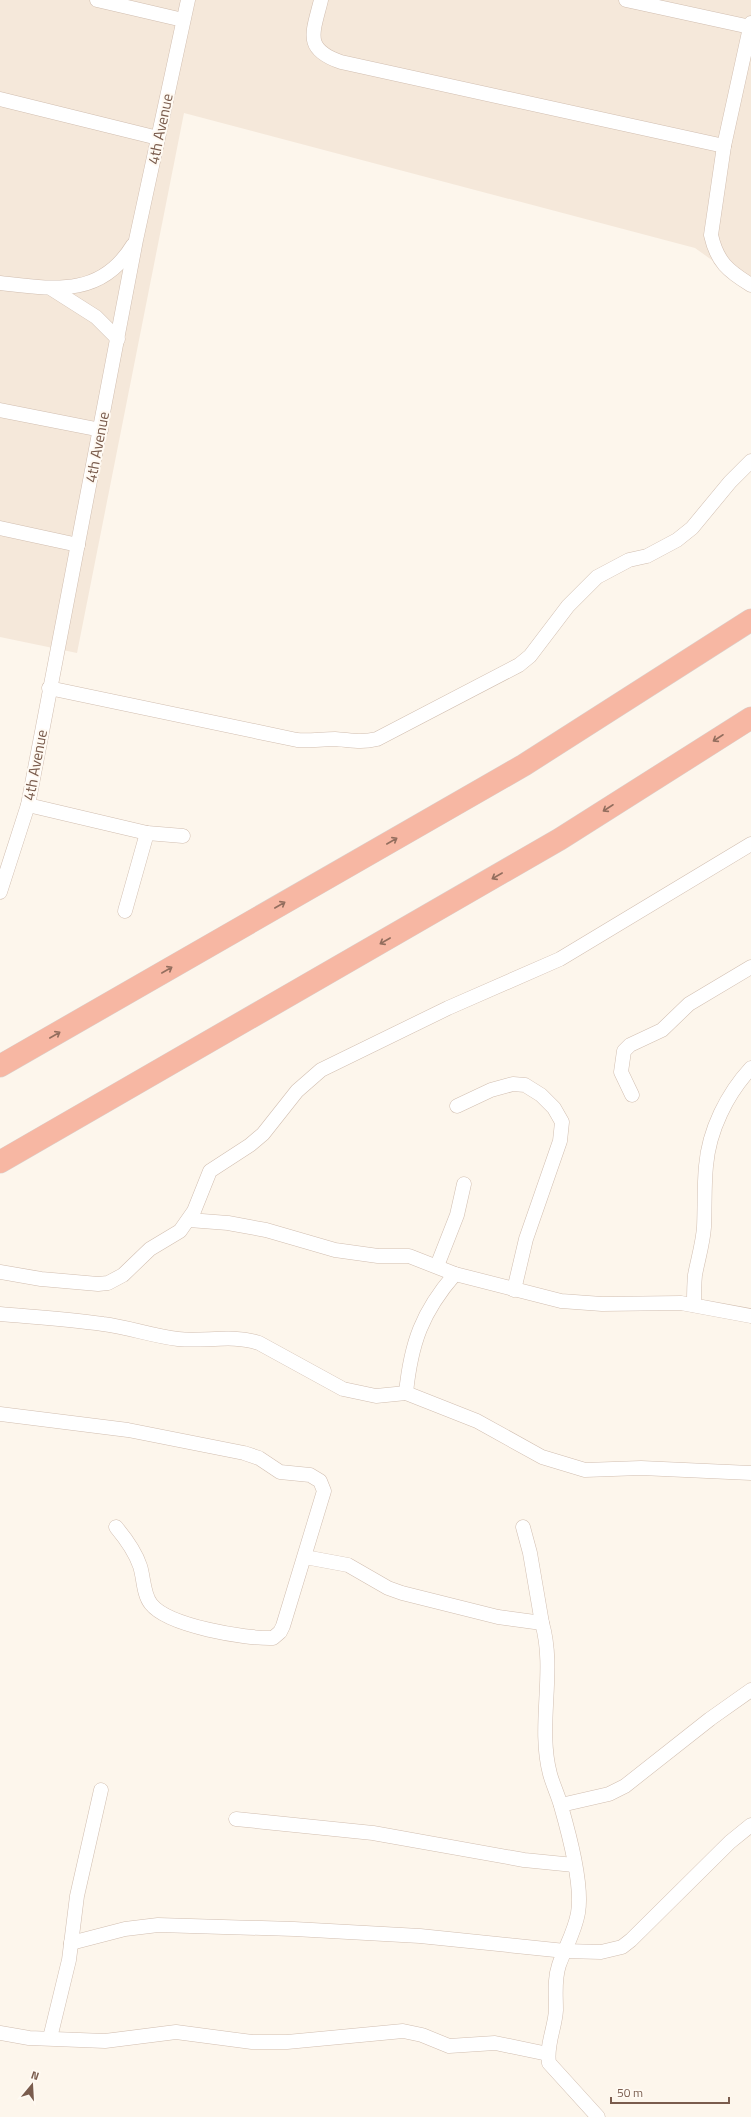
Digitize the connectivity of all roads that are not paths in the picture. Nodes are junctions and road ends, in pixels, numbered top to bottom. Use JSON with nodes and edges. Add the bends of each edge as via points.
{"nodes":[{"id":1,"x":97,"y":0,"type":"edge"},
{"id":2,"x":188,"y":0,"type":"edge"},
{"id":3,"x":321,"y":0,"type":"edge"},
{"id":4,"x":626,"y":0,"type":"edge"},
{"id":5,"x":183,"y":20,"type":"junction"},
{"id":6,"x":751,"y":25,"type":"edge"},
{"id":7,"x":0,"y":99,"type":"edge"},
{"id":8,"x":158,"y":138,"type":"junction"},
{"id":9,"x":724,"y":146,"type":"junction"},
{"id":10,"x":136,"y":240,"type":"junction"},
{"id":11,"x":0,"y":283,"type":"edge"},
{"id":12,"x":751,"y":285,"type":"edge"},
{"id":13,"x":52,"y":288,"type":"junction"},
{"id":14,"x":118,"y":339,"type":"junction"},
{"id":15,"x":0,"y":410,"type":"edge"},
{"id":16,"x":101,"y":430,"type":"junction"},
{"id":17,"x":751,"y":462,"type":"edge"},
{"id":18,"x":0,"y":528,"type":"edge"},
{"id":19,"x":78,"y":545,"type":"junction"},
{"id":20,"x":751,"y":620,"type":"edge"},
{"id":21,"x":49,"y":688,"type":"junction"},
{"id":22,"x":751,"y":718,"type":"edge"},
{"id":23,"x":28,"y":806,"type":"junction"},
{"id":24,"x":147,"y":833,"type":"junction"},
{"id":25,"x":183,"y":836,"type":"dead end"},
{"id":26,"x":751,"y":844,"type":"edge"},
{"id":27,"x":0,"y":892,"type":"edge"},
{"id":28,"x":125,"y":911,"type":"dead end"},
{"id":29,"x":751,"y":967,"type":"edge"},
{"id":30,"x":0,"y":1066,"type":"edge"},
{"id":31,"x":751,"y":1068,"type":"edge"},
{"id":32,"x":632,"y":1095,"type":"dead end"},
{"id":33,"x":457,"y":1106,"type":"dead end"},
{"id":34,"x":0,"y":1162,"type":"edge"},
{"id":35,"x":464,"y":1184,"type":"dead end"},
{"id":36,"x":188,"y":1220,"type":"junction"},
{"id":37,"x":437,"y":1266,"type":"junction"},
{"id":38,"x":0,"y":1272,"type":"edge"},
{"id":39,"x":455,"y":1274,"type":"junction"},
{"id":40,"x":514,"y":1290,"type":"junction"},
{"id":41,"x":694,"y":1305,"type":"junction"},
{"id":42,"x":0,"y":1314,"type":"edge"},
{"id":43,"x":751,"y":1316,"type":"edge"},
{"id":44,"x":406,"y":1393,"type":"junction"},
{"id":45,"x":0,"y":1414,"type":"edge"},
{"id":46,"x":751,"y":1473,"type":"edge"},
{"id":47,"x":116,"y":1527,"type":"dead end"},
{"id":48,"x":523,"y":1527,"type":"dead end"},
{"id":49,"x":305,"y":1557,"type":"junction"},
{"id":50,"x":542,"y":1623,"type":"junction"},
{"id":51,"x":751,"y":1690,"type":"edge"},
{"id":52,"x":101,"y":1790,"type":"dead end"},
{"id":53,"x":561,"y":1805,"type":"junction"},
{"id":54,"x":236,"y":1819,"type":"dead end"},
{"id":55,"x":751,"y":1825,"type":"edge"},
{"id":56,"x":574,"y":1865,"type":"junction"},
{"id":57,"x":71,"y":1943,"type":"junction"},
{"id":58,"x":565,"y":1951,"type":"junction"},
{"id":59,"x":0,"y":2033,"type":"edge"},
{"id":60,"x":50,"y":2038,"type":"junction"},
{"id":61,"x":548,"y":2054,"type":"junction"},
{"id":62,"x":598,"y":2117,"type":"edge"}],
"edges":[{"from":1,"to":5,"type":"street"},
{"from":2,"to":5,"type":"street","name":"4th Avenue"},
{"from":3,"to":9,"type":"street","via":[[314,26],[314,40],[316,49],[326,57]]},
{"from":4,"to":6,"type":"street"},
{"from":5,"to":8,"type":"street","name":"4th Avenue"},
{"from":6,"to":9,"type":"street"},
{"from":7,"to":8,"type":"street"},
{"from":8,"to":10,"type":"street","name":"4th Avenue"},
{"from":9,"to":12,"type":"street","via":[[711,235],[714,248],[724,266]]},
{"from":10,"to":13,"type":"street","via":[[125,257],[111,271],[81,285],[64,289]]},
{"from":10,"to":14,"type":"street","name":"4th Avenue"},
{"from":11,"to":13,"type":"street"},
{"from":13,"to":14,"type":"street","via":[[96,317]]},
{"from":14,"to":16,"type":"street","name":"4th Avenue"},
{"from":15,"to":16,"type":"street"},
{"from":16,"to":19,"type":"street","name":"4th Avenue"},
{"from":17,"to":21,"type":"street","via":[[730,482],[692,528],[677,540],[657,552],[629,560],[597,577],[568,606],[530,656],[519,665],[377,739],[355,742],[334,739],[297,740]]},
{"from":18,"to":19,"type":"street"},
{"from":19,"to":21,"type":"street","name":"4th Avenue"},
{"from":30,"to":20,"type":"highway","one_way":true,"via":[[524,765]]},
{"from":21,"to":23,"type":"street","name":"4th Avenue"},
{"from":22,"to":34,"type":"highway","one_way":true,"via":[[560,839]]},
{"from":23,"to":24,"type":"street"},
{"from":23,"to":27,"type":"street","name":"4th Avenue"},
{"from":24,"to":25,"type":"street"},
{"from":24,"to":28,"type":"street"},
{"from":26,"to":36,"type":"street","via":[[560,959],[448,1008],[321,1070],[297,1091],[263,1134],[210,1170]]},
{"from":29,"to":32,"type":"street","via":[[689,1004],[662,1030],[630,1044],[624,1051],[621,1072]]},
{"from":31,"to":41,"type":"street","via":[[739,1081],[727,1101],[708,1150],[704,1227],[695,1275]]},
{"from":33,"to":40,"type":"street","via":[[491,1090],[513,1084],[525,1085],[541,1095],[554,1108],[562,1122],[560,1141],[526,1239]]},
{"from":35,"to":37,"type":"street","via":[[455,1221]]},
{"from":36,"to":37,"type":"street","via":[[228,1223],[259,1229],[335,1250],[378,1256],[409,1256]]},
{"from":36,"to":38,"type":"street","via":[[180,1231],[150,1249],[123,1275],[108,1283],[41,1279]]},
{"from":37,"to":39,"type":"street"},
{"from":39,"to":40,"type":"street"},
{"from":39,"to":44,"type":"street","via":[[437,1295],[419,1329],[408,1369]]},
{"from":40,"to":41,"type":"street","via":[[561,1301]]},
{"from":41,"to":43,"type":"street"},
{"from":42,"to":44,"type":"street","via":[[102,1324],[176,1339],[248,1339],[344,1389],[376,1396]]},
{"from":44,"to":46,"type":"street","via":[[477,1421],[542,1457],[585,1470],[648,1468]]},
{"from":45,"to":49,"type":"street","via":[[128,1430],[244,1452],[259,1458],[280,1472],[310,1475],[320,1481],[324,1491]]},
{"from":47,"to":49,"type":"street","via":[[136,1555],[152,1605],[177,1620],[230,1634],[265,1638],[277,1636],[283,1626]]},
{"from":48,"to":50,"type":"street","via":[[530,1552]]},
{"from":49,"to":50,"type":"street","via":[[357,1569],[388,1588],[410,1595],[498,1618]]},
{"from":50,"to":53,"type":"street","via":[[546,1645],[546,1743],[550,1774]]},
{"from":51,"to":53,"type":"street","via":[[625,1786],[609,1794]]},
{"from":52,"to":57,"type":"street","via":[[77,1896]]},
{"from":53,"to":56,"type":"street"},
{"from":54,"to":56,"type":"street","via":[[373,1833],[524,1860]]},
{"from":55,"to":58,"type":"street","via":[[730,1842],[631,1940],[622,1946],[601,1952]]},
{"from":56,"to":58,"type":"street","via":[[579,1896],[578,1914]]},
{"from":57,"to":58,"type":"street","via":[[125,1929],[158,1925],[420,1936]]},
{"from":57,"to":60,"type":"street"},
{"from":58,"to":61,"type":"street","via":[[558,1966],[554,1986],[556,2010]]},
{"from":59,"to":60,"type":"street","via":[[29,2038]]},
{"from":60,"to":61,"type":"street","via":[[105,2041],[176,2032],[252,2042],[287,2042],[403,2031],[422,2035],[449,2046],[495,2043]]},
{"from":61,"to":62,"type":"street","via":[[550,2063]]}]}
